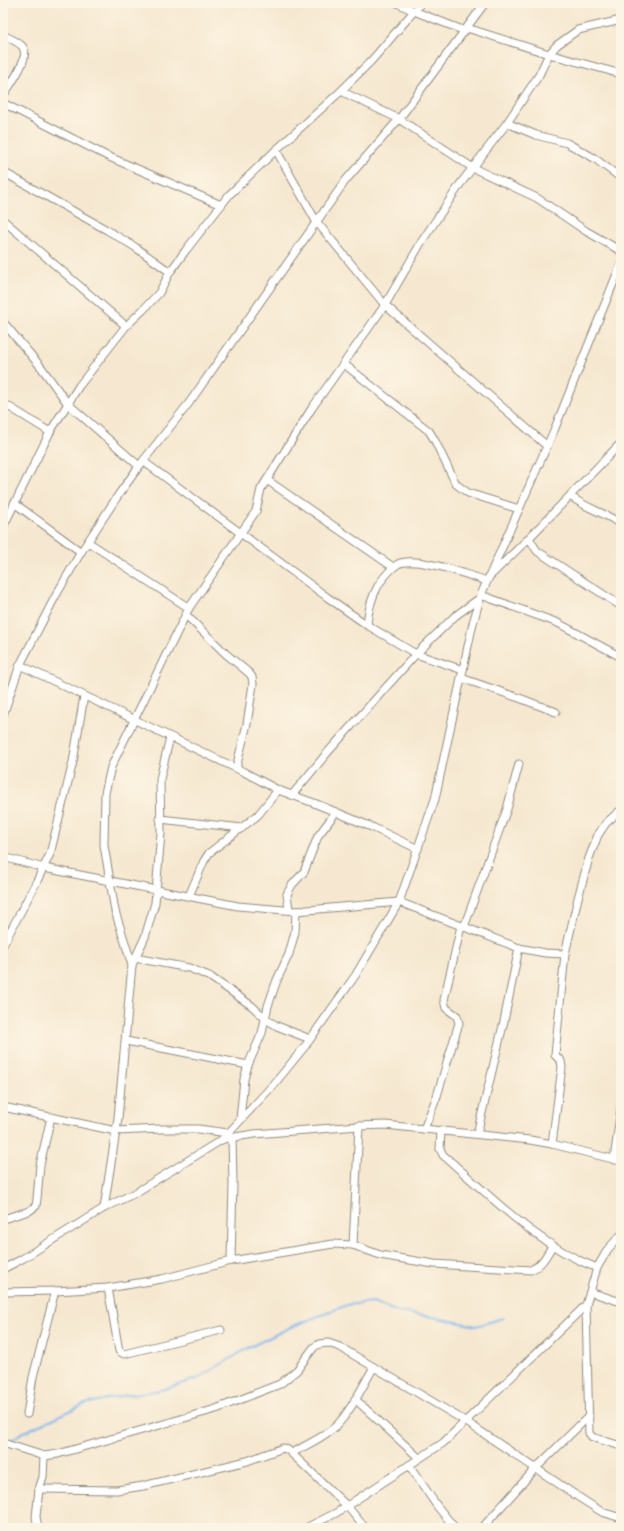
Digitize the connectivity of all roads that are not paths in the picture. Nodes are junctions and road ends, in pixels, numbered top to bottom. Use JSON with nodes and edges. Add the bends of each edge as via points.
{"nodes":[{"id":1,"x":397,"y":3,"type":"edge"},
{"id":2,"x":421,"y":3,"type":"edge"},
{"id":3,"x":484,"y":3,"type":"edge"},
{"id":4,"x":414,"y":11,"type":"junction"},
{"id":5,"x":621,"y":20,"type":"edge"},
{"id":6,"x":466,"y":29,"type":"junction"},
{"id":7,"x":3,"y":35,"type":"edge"},
{"id":8,"x":549,"y":54,"type":"junction"},
{"id":9,"x":621,"y":74,"type":"edge"},
{"id":10,"x":341,"y":91,"type":"junction"},
{"id":11,"x":3,"y":96,"type":"edge"},
{"id":12,"x":3,"y":103,"type":"edge"},
{"id":13,"x":399,"y":119,"type":"junction"},
{"id":14,"x":507,"y":123,"type":"junction"},
{"id":15,"x":276,"y":150,"type":"junction"},
{"id":16,"x":473,"y":168,"type":"junction"},
{"id":17,"x":3,"y":172,"type":"edge"},
{"id":18,"x":621,"y":178,"type":"edge"},
{"id":19,"x":221,"y":205,"type":"junction"},
{"id":20,"x":3,"y":220,"type":"edge"},
{"id":21,"x":316,"y":221,"type":"junction"},
{"id":22,"x":621,"y":251,"type":"edge"},
{"id":23,"x":621,"y":264,"type":"edge"},
{"id":24,"x":170,"y":272,"type":"junction"},
{"id":25,"x":385,"y":305,"type":"junction"},
{"id":26,"x":3,"y":322,"type":"edge"},
{"id":27,"x":126,"y":326,"type":"junction"},
{"id":28,"x":344,"y":364,"type":"junction"},
{"id":29,"x":3,"y":403,"type":"edge"},
{"id":30,"x":68,"y":404,"type":"junction"},
{"id":31,"x":50,"y":432,"type":"junction"},
{"id":32,"x":621,"y":443,"type":"edge"},
{"id":33,"x":547,"y":446,"type":"junction"},
{"id":34,"x":141,"y":463,"type":"junction"},
{"id":35,"x":268,"y":480,"type":"junction"},
{"id":36,"x":570,"y":496,"type":"junction"},
{"id":37,"x":14,"y":503,"type":"junction"},
{"id":38,"x":519,"y":508,"type":"junction"},
{"id":39,"x":621,"y":524,"type":"edge"},
{"id":40,"x":3,"y":527,"type":"edge"},
{"id":41,"x":241,"y":533,"type":"junction"},
{"id":42,"x":529,"y":538,"type":"junction"},
{"id":43,"x":88,"y":542,"type":"junction"},
{"id":44,"x":81,"y":552,"type":"junction"},
{"id":45,"x":393,"y":567,"type":"junction"},
{"id":46,"x":487,"y":580,"type":"junction"},
{"id":47,"x":480,"y":596,"type":"junction"},
{"id":48,"x":621,"y":606,"type":"edge"},
{"id":49,"x":189,"y":608,"type":"junction"},
{"id":50,"x":186,"y":615,"type":"junction"},
{"id":51,"x":367,"y":625,"type":"junction"},
{"id":52,"x":416,"y":654,"type":"junction"},
{"id":53,"x":621,"y":657,"type":"edge"},
{"id":54,"x":20,"y":666,"type":"junction"},
{"id":55,"x":463,"y":670,"type":"junction"},
{"id":56,"x":461,"y":678,"type":"junction"},
{"id":57,"x":84,"y":696,"type":"junction"},
{"id":58,"x":556,"y":712,"type":"dead end"},
{"id":59,"x":3,"y":715,"type":"edge"},
{"id":60,"x":134,"y":720,"type":"junction"},
{"id":61,"x":170,"y":737,"type":"junction"},
{"id":62,"x":519,"y":764,"type":"dead end"},
{"id":63,"x":236,"y":768,"type":"junction"},
{"id":64,"x":278,"y":790,"type":"junction"},
{"id":65,"x":292,"y":794,"type":"junction"},
{"id":66,"x":621,"y":810,"type":"edge"},
{"id":67,"x":336,"y":812,"type":"junction"},
{"id":68,"x":160,"y":819,"type":"junction"},
{"id":69,"x":242,"y":828,"type":"junction"},
{"id":70,"x":418,"y":850,"type":"junction"},
{"id":71,"x":3,"y":857,"type":"edge"},
{"id":72,"x":44,"y":868,"type":"junction"},
{"id":73,"x":109,"y":880,"type":"junction"},
{"id":74,"x":156,"y":889,"type":"junction"},
{"id":75,"x":190,"y":896,"type":"junction"},
{"id":76,"x":399,"y":902,"type":"junction"},
{"id":77,"x":293,"y":910,"type":"junction"},
{"id":78,"x":462,"y":926,"type":"junction"},
{"id":79,"x":3,"y":945,"type":"edge"},
{"id":80,"x":519,"y":948,"type":"junction"},
{"id":81,"x":565,"y":954,"type":"junction"},
{"id":82,"x":134,"y":961,"type":"junction"},
{"id":83,"x":266,"y":1019,"type":"junction"},
{"id":84,"x":310,"y":1040,"type":"junction"},
{"id":85,"x":126,"y":1041,"type":"junction"},
{"id":86,"x":248,"y":1065,"type":"junction"},
{"id":87,"x":3,"y":1107,"type":"edge"},
{"id":88,"x":621,"y":1108,"type":"edge"},
{"id":89,"x":51,"y":1117,"type":"junction"},
{"id":90,"x":240,"y":1120,"type":"junction"},
{"id":91,"x":359,"y":1126,"type":"junction"},
{"id":92,"x":424,"y":1129,"type":"junction"},
{"id":93,"x":441,"y":1130,"type":"junction"},
{"id":94,"x":116,"y":1131,"type":"junction"},
{"id":95,"x":477,"y":1134,"type":"junction"},
{"id":96,"x":228,"y":1136,"type":"junction"},
{"id":97,"x":552,"y":1144,"type":"junction"},
{"id":98,"x":617,"y":1160,"type":"edge"},
{"id":99,"x":104,"y":1208,"type":"junction"},
{"id":100,"x":3,"y":1219,"type":"edge"},
{"id":101,"x":621,"y":1235,"type":"edge"},
{"id":102,"x":353,"y":1245,"type":"junction"},
{"id":103,"x":552,"y":1246,"type":"junction"},
{"id":104,"x":230,"y":1261,"type":"junction"},
{"id":105,"x":597,"y":1268,"type":"junction"},
{"id":106,"x":3,"y":1269,"type":"edge"},
{"id":107,"x":108,"y":1288,"type":"junction"},
{"id":108,"x":55,"y":1291,"type":"junction"},
{"id":109,"x":3,"y":1292,"type":"edge"},
{"id":110,"x":590,"y":1292,"type":"junction"},
{"id":111,"x":621,"y":1302,"type":"edge"},
{"id":112,"x":586,"y":1305,"type":"junction"},
{"id":113,"x":221,"y":1330,"type":"dead end"},
{"id":114,"x":374,"y":1367,"type":"junction"},
{"id":115,"x":354,"y":1399,"type":"junction"},
{"id":116,"x":27,"y":1414,"type":"dead end"},
{"id":117,"x":589,"y":1416,"type":"junction"},
{"id":118,"x":465,"y":1421,"type":"junction"},
{"id":119,"x":3,"y":1443,"type":"edge"},
{"id":120,"x":621,"y":1446,"type":"edge"},
{"id":121,"x":292,"y":1453,"type":"junction"},
{"id":122,"x":44,"y":1456,"type":"junction"},
{"id":123,"x":419,"y":1458,"type":"junction"},
{"id":124,"x":408,"y":1465,"type":"junction"},
{"id":125,"x":536,"y":1468,"type":"junction"},
{"id":126,"x":39,"y":1490,"type":"junction"},
{"id":127,"x":346,"y":1506,"type":"junction"},
{"id":128,"x":621,"y":1518,"type":"edge"},
{"id":129,"x":38,"y":1528,"type":"edge"},
{"id":130,"x":306,"y":1528,"type":"edge"},
{"id":131,"x":366,"y":1528,"type":"edge"},
{"id":132,"x":455,"y":1528,"type":"edge"},
{"id":133,"x":482,"y":1528,"type":"edge"}],
"edges":[{"from":1,"to":4,"type":"street"},
{"from":2,"to":4,"type":"street"},
{"from":3,"to":6,"type":"street"},
{"from":4,"to":6,"type":"street"},
{"from":4,"to":10,"type":"street","via":[[372,60]]},
{"from":5,"to":8,"type":"street","via":[[576,31]]},
{"from":6,"to":8,"type":"street"},
{"from":6,"to":13,"type":"street"},
{"from":7,"to":11,"type":"street","via":[[25,50],[21,65]]},
{"from":8,"to":9,"type":"street"},
{"from":8,"to":14,"type":"street","via":[[539,75]]},
{"from":10,"to":13,"type":"street"},
{"from":10,"to":15,"type":"street"},
{"from":12,"to":19,"type":"street","via":[[107,156]]},
{"from":13,"to":16,"type":"street"},
{"from":13,"to":21,"type":"street","via":[[346,180]]},
{"from":14,"to":16,"type":"street"},
{"from":14,"to":18,"type":"street","via":[[536,135],[567,143],[594,158]]},
{"from":15,"to":19,"type":"street"},
{"from":15,"to":21,"type":"street"},
{"from":16,"to":22,"type":"street","via":[[537,198]]},
{"from":16,"to":25,"type":"street","via":[[422,241]]},
{"from":17,"to":24,"type":"street","via":[[107,230]]},
{"from":19,"to":24,"type":"street"},
{"from":20,"to":27,"type":"street"},
{"from":21,"to":25,"type":"street"},
{"from":21,"to":34,"type":"street","via":[[189,403]]},
{"from":23,"to":33,"type":"street"},
{"from":24,"to":27,"type":"street","via":[[155,298]]},
{"from":25,"to":28,"type":"street"},
{"from":25,"to":33,"type":"street"},
{"from":26,"to":30,"type":"street"},
{"from":27,"to":30,"type":"street"},
{"from":28,"to":35,"type":"street","via":[[312,408]]},
{"from":28,"to":38,"type":"street","via":[[428,431],[460,488],[468,493]]},
{"from":29,"to":31,"type":"street"},
{"from":30,"to":31,"type":"street"},
{"from":30,"to":34,"type":"street"},
{"from":31,"to":37,"type":"street"},
{"from":32,"to":36,"type":"street"},
{"from":33,"to":38,"type":"street"},
{"from":34,"to":41,"type":"street"},
{"from":34,"to":43,"type":"street"},
{"from":35,"to":41,"type":"street","via":[[261,489],[256,511]]},
{"from":35,"to":45,"type":"street"},
{"from":36,"to":39,"type":"street"},
{"from":36,"to":42,"type":"street"},
{"from":37,"to":40,"type":"street"},
{"from":37,"to":44,"type":"street"},
{"from":38,"to":46,"type":"street"},
{"from":41,"to":49,"type":"street"},
{"from":41,"to":51,"type":"street"},
{"from":42,"to":46,"type":"street"},
{"from":42,"to":48,"type":"street","via":[[537,551]]},
{"from":43,"to":44,"type":"street"},
{"from":43,"to":49,"type":"street"},
{"from":44,"to":54,"type":"street"},
{"from":45,"to":46,"type":"street","via":[[399,563],[410,562],[429,564]]},
{"from":45,"to":51,"type":"street","via":[[377,588],[368,610]]},
{"from":46,"to":47,"type":"street"},
{"from":47,"to":52,"type":"street"},
{"from":47,"to":53,"type":"street","via":[[558,623]]},
{"from":47,"to":55,"type":"street"},
{"from":49,"to":50,"type":"street"},
{"from":50,"to":60,"type":"street"},
{"from":50,"to":63,"type":"street","via":[[252,677],[247,724]]},
{"from":51,"to":52,"type":"street"},
{"from":52,"to":55,"type":"street"},
{"from":52,"to":65,"type":"street"},
{"from":54,"to":57,"type":"street"},
{"from":54,"to":59,"type":"street"},
{"from":55,"to":56,"type":"street"},
{"from":56,"to":58,"type":"street"},
{"from":56,"to":70,"type":"street","via":[[435,799]]},
{"from":57,"to":60,"type":"street"},
{"from":57,"to":72,"type":"street","via":[[71,769],[50,854]]},
{"from":60,"to":61,"type":"street"},
{"from":60,"to":73,"type":"street","via":[[111,767],[105,793],[104,845]]},
{"from":61,"to":63,"type":"street"},
{"from":61,"to":68,"type":"street","via":[[160,779]]},
{"from":62,"to":78,"type":"street","via":[[507,809]]},
{"from":63,"to":64,"type":"street"},
{"from":64,"to":65,"type":"street"},
{"from":64,"to":69,"type":"street","via":[[258,815]]},
{"from":65,"to":67,"type":"street"},
{"from":66,"to":81,"type":"street","via":[[598,835],[578,898]]},
{"from":67,"to":70,"type":"street"},
{"from":67,"to":77,"type":"street","via":[[318,836],[304,872],[287,894]]},
{"from":68,"to":69,"type":"street"},
{"from":68,"to":74,"type":"street"},
{"from":69,"to":75,"type":"street","via":[[209,853]]},
{"from":70,"to":76,"type":"street"},
{"from":71,"to":72,"type":"street"},
{"from":72,"to":73,"type":"street"},
{"from":72,"to":79,"type":"street"},
{"from":73,"to":74,"type":"street"},
{"from":73,"to":82,"type":"street","via":[[115,911]]},
{"from":74,"to":75,"type":"street"},
{"from":74,"to":82,"type":"street","via":[[155,903],[145,936]]},
{"from":75,"to":77,"type":"street","via":[[238,906]]},
{"from":76,"to":77,"type":"street"},
{"from":76,"to":78,"type":"street"},
{"from":76,"to":84,"type":"street","via":[[355,976]]},
{"from":77,"to":83,"type":"street","via":[[295,932],[268,1006]]},
{"from":78,"to":80,"type":"street"},
{"from":78,"to":92,"type":"street","via":[[444,1000],[446,1008],[457,1016],[459,1024]]},
{"from":80,"to":81,"type":"street"},
{"from":80,"to":95,"type":"street"},
{"from":81,"to":97,"type":"street","via":[[555,1055],[561,1061],[562,1067]]},
{"from":82,"to":83,"type":"street","via":[[189,968],[209,976]]},
{"from":82,"to":85,"type":"street"},
{"from":83,"to":84,"type":"street"},
{"from":83,"to":86,"type":"street"},
{"from":84,"to":90,"type":"street"},
{"from":85,"to":86,"type":"street"},
{"from":85,"to":94,"type":"street"},
{"from":86,"to":90,"type":"street"},
{"from":87,"to":89,"type":"street"},
{"from":88,"to":98,"type":"street"},
{"from":89,"to":94,"type":"street"},
{"from":89,"to":100,"type":"street","via":[[40,1165],[36,1206],[29,1211]]},
{"from":90,"to":96,"type":"street"},
{"from":91,"to":92,"type":"street","via":[[384,1125]]},
{"from":91,"to":96,"type":"street"},
{"from":91,"to":102,"type":"street"},
{"from":92,"to":93,"type":"street"},
{"from":93,"to":95,"type":"street"},
{"from":93,"to":103,"type":"street","via":[[442,1155],[513,1217]]},
{"from":94,"to":96,"type":"street","via":[[198,1129]]},
{"from":94,"to":99,"type":"street"},
{"from":95,"to":97,"type":"street"},
{"from":96,"to":99,"type":"street","via":[[135,1193]]},
{"from":96,"to":104,"type":"street","via":[[234,1183]]},
{"from":97,"to":98,"type":"street"},
{"from":99,"to":106,"type":"street"},
{"from":101,"to":105,"type":"street","via":[[608,1249]]},
{"from":102,"to":103,"type":"street","via":[[380,1254],[434,1264],[531,1270],[538,1268]]},
{"from":102,"to":104,"type":"street","via":[[333,1244]]},
{"from":103,"to":105,"type":"street"},
{"from":104,"to":107,"type":"street","via":[[162,1279]]},
{"from":105,"to":110,"type":"street"},
{"from":107,"to":108,"type":"street"},
{"from":107,"to":113,"type":"street","via":[[119,1351],[124,1354]]},
{"from":108,"to":109,"type":"street"},
{"from":108,"to":116,"type":"street","via":[[33,1377]]},
{"from":110,"to":111,"type":"street"},
{"from":110,"to":112,"type":"street"},
{"from":112,"to":117,"type":"street"},
{"from":112,"to":118,"type":"street"},
{"from":114,"to":115,"type":"street"},
{"from":114,"to":118,"type":"street"},
{"from":114,"to":122,"type":"street","via":[[340,1347],[328,1343],[319,1344],[297,1370],[280,1384],[216,1409]]},
{"from":115,"to":121,"type":"street","via":[[337,1425]]},
{"from":115,"to":123,"type":"street"},
{"from":117,"to":120,"type":"street","via":[[592,1437]]},
{"from":117,"to":125,"type":"street"},
{"from":118,"to":123,"type":"street","via":[[443,1443]]},
{"from":118,"to":125,"type":"street"},
{"from":119,"to":122,"type":"street"},
{"from":121,"to":126,"type":"street","via":[[283,1448],[278,1449],[247,1461],[117,1490]]},
{"from":121,"to":127,"type":"street"},
{"from":122,"to":126,"type":"street","via":[[43,1477]]},
{"from":123,"to":124,"type":"street"},
{"from":124,"to":127,"type":"street"},
{"from":124,"to":132,"type":"street"},
{"from":125,"to":128,"type":"street","via":[[602,1512]]},
{"from":125,"to":133,"type":"street"},
{"from":126,"to":129,"type":"street","via":[[36,1517]]},
{"from":127,"to":130,"type":"street"},
{"from":127,"to":131,"type":"street"}]}
